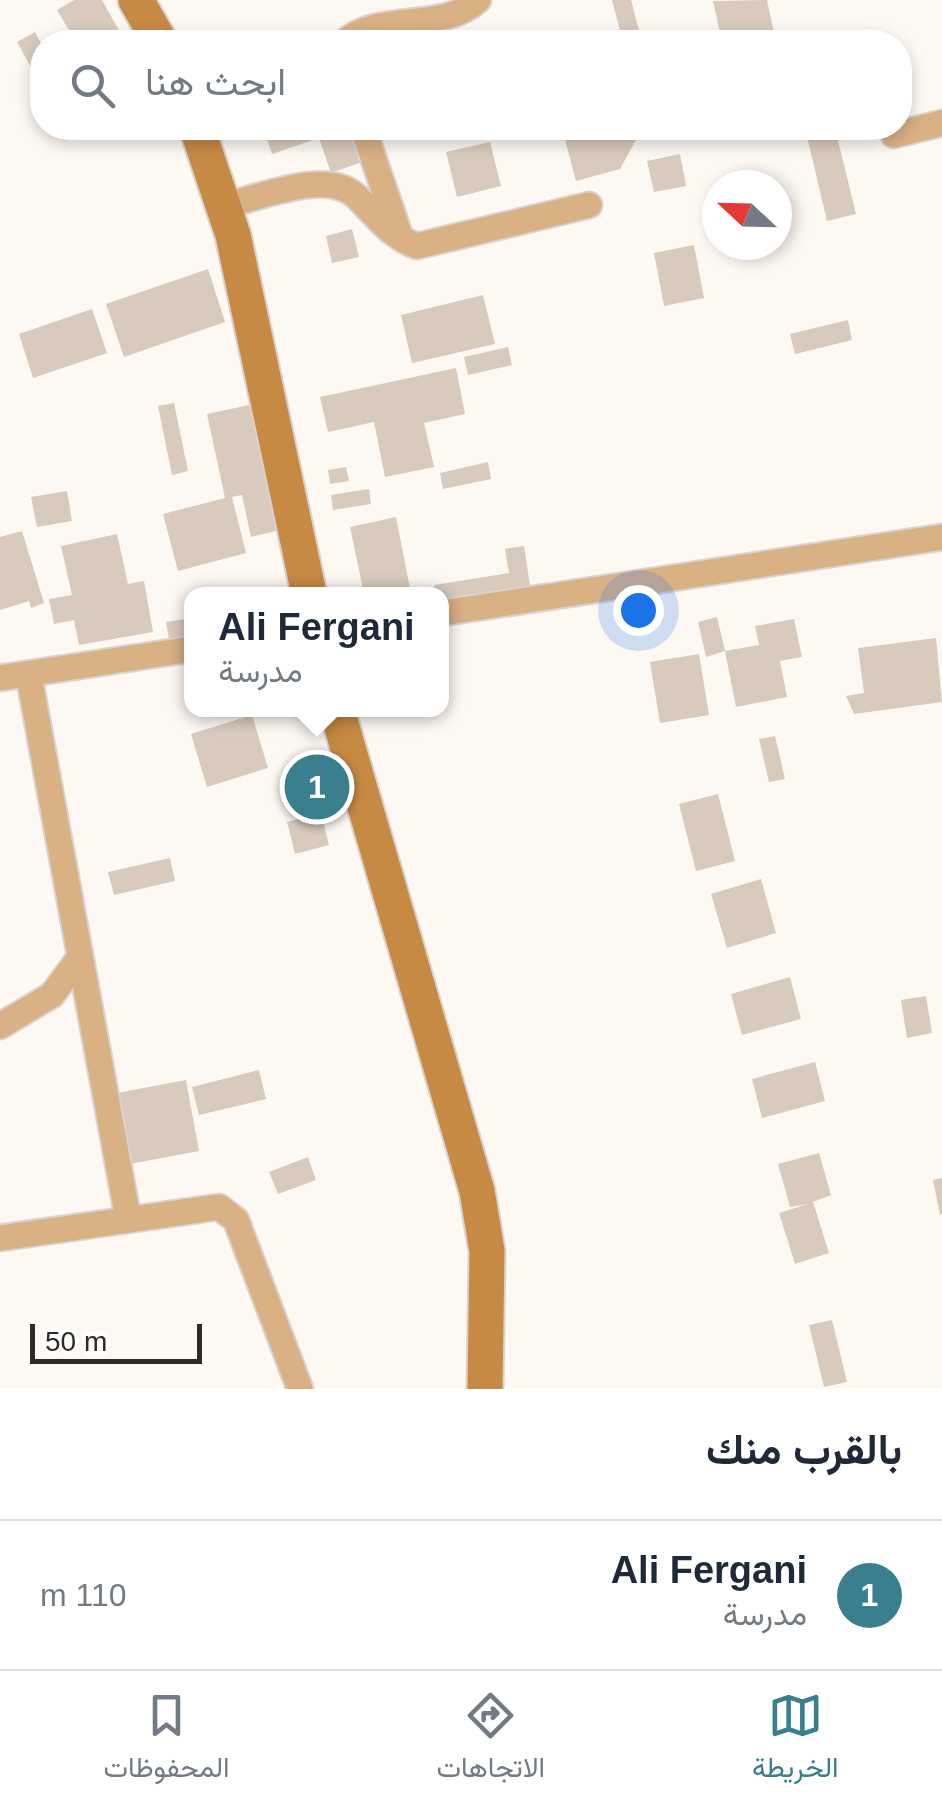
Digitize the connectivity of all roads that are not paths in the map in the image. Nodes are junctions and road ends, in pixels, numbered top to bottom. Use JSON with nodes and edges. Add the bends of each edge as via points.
{"nodes":[{"id":1,"x":136,"y":0,"type":"edge"},
{"id":2,"x":478,"y":0,"type":"edge"},
{"id":3,"x":153,"y":30,"type":"edge"},
{"id":4,"x":366,"y":30,"type":"edge"},
{"id":5,"x":942,"y":123,"type":"edge"},
{"id":6,"x":912,"y":130,"type":"edge"},
{"id":7,"x":201,"y":140,"type":"edge"},
{"id":8,"x":366,"y":140,"type":"edge"},
{"id":9,"x":589,"y":205,"type":"dead end"},
{"id":10,"x":224,"y":206,"type":"junction"},
{"id":11,"x":402,"y":241,"type":"junction"},
{"id":12,"x":942,"y":537,"type":"edge"},
{"id":13,"x":308,"y":587,"type":"edge"},
{"id":14,"x":449,"y":612,"type":"edge"},
{"id":15,"x":184,"y":650,"type":"edge"},
{"id":16,"x":29,"y":676,"type":"junction"},
{"id":17,"x":0,"y":678,"type":"edge"},
{"id":18,"x":338,"y":717,"type":"edge"},
{"id":19,"x":80,"y":957,"type":"junction"},
{"id":20,"x":0,"y":1026,"type":"edge"},
{"id":21,"x":128,"y":1218,"type":"junction"},
{"id":22,"x":0,"y":1238,"type":"edge"},
{"id":23,"x":300,"y":1389,"type":"edge"},
{"id":24,"x":485,"y":1389,"type":"edge"}],
"edges":[{"from":1,"to":3,"type":"street"},
{"from":2,"to":4,"type":"street","via":[[456,14]]},
{"from":5,"to":6,"type":"street"},
{"from":7,"to":10,"type":"street"},
{"from":8,"to":11,"type":"street"},
{"from":9,"to":11,"type":"street","via":[[441,244]]},
{"from":10,"to":11,"type":"street","via":[[316,185],[340,186]]},
{"from":10,"to":13,"type":"street"},
{"from":12,"to":14,"type":"street"},
{"from":15,"to":16,"type":"street"},
{"from":16,"to":17,"type":"street"},
{"from":16,"to":19,"type":"street"},
{"from":18,"to":24,"type":"street","via":[[477,1191],[486,1251]]},
{"from":19,"to":20,"type":"street","via":[[52,995]]},
{"from":19,"to":21,"type":"street"},
{"from":21,"to":22,"type":"street"},
{"from":21,"to":23,"type":"street","via":[[227,1210]]}]}
